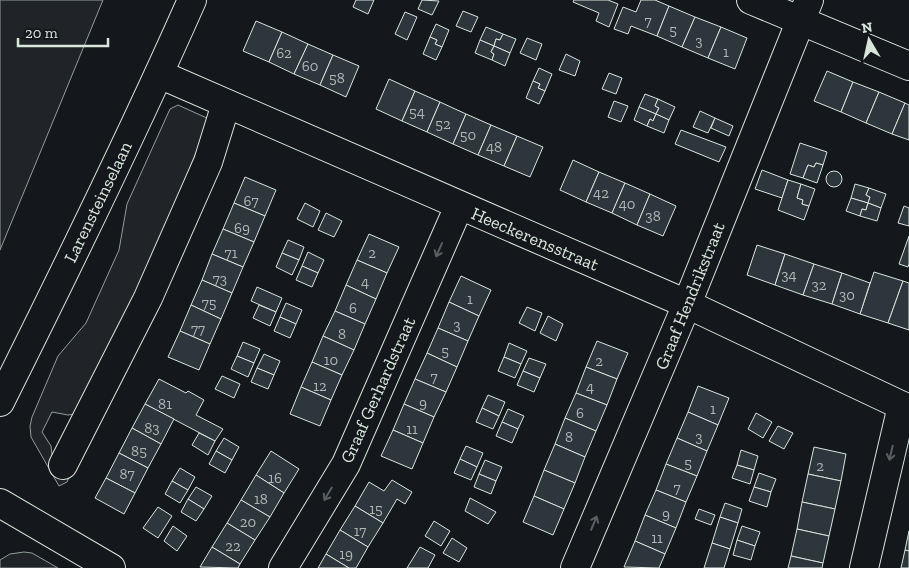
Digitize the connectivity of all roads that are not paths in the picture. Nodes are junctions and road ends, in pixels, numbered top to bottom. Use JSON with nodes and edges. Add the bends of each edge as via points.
{"nodes":[{"id":1,"x":192,"y":0,"type":"edge"},
{"id":2,"x":751,"y":0,"type":"edge"},
{"id":3,"x":804,"y":11,"type":"edge"},
{"id":4,"x":909,"y":66,"type":"edge"},
{"id":5,"x":159,"y":74,"type":"junction"},
{"id":6,"x":226,"y":104,"type":"junction"},
{"id":7,"x":459,"y":206,"type":"junction"},
{"id":8,"x":687,"y":304,"type":"junction"},
{"id":9,"x":0,"y":402,"type":"edge"},
{"id":10,"x":906,"y":407,"type":"edge"},
{"id":11,"x":63,"y":465,"type":"dead end"},
{"id":12,"x":0,"y":504,"type":"edge"},
{"id":13,"x":111,"y":568,"type":"edge"},
{"id":14,"x":283,"y":568,"type":"edge"},
{"id":15,"x":576,"y":568,"type":"edge"},
{"id":16,"x":864,"y":568,"type":"edge"}],
"edges":[{"from":1,"to":5,"type":"street","name":"Larensteinselaan"},
{"from":2,"to":3,"type":"street"},
{"from":3,"to":4,"type":"street"},
{"from":3,"to":8,"type":"street","name":"Graaf Hendrikstraat"},
{"from":5,"to":6,"type":"street","name":"Heeckerensstraat"},
{"from":5,"to":9,"type":"street","name":"Larensteinselaan"},
{"from":6,"to":7,"type":"street","name":"Heeckerensstraat"},
{"from":6,"to":11,"type":"street","via":[[208,162],[148,298]]},
{"from":7,"to":8,"type":"street","name":"Heeckerensstraat"},
{"from":7,"to":14,"type":"street","name":"Graaf Gerhardstraat","one_way":true,"via":[[346,464]]},
{"from":8,"to":10,"type":"street","name":"Heeckerensstraat"},
{"from":15,"to":8,"type":"street","name":"Graaf Hendrikstraat","one_way":true},
{"from":10,"to":16,"type":"street","one_way":true},
{"from":12,"to":13,"type":"street"}]}
